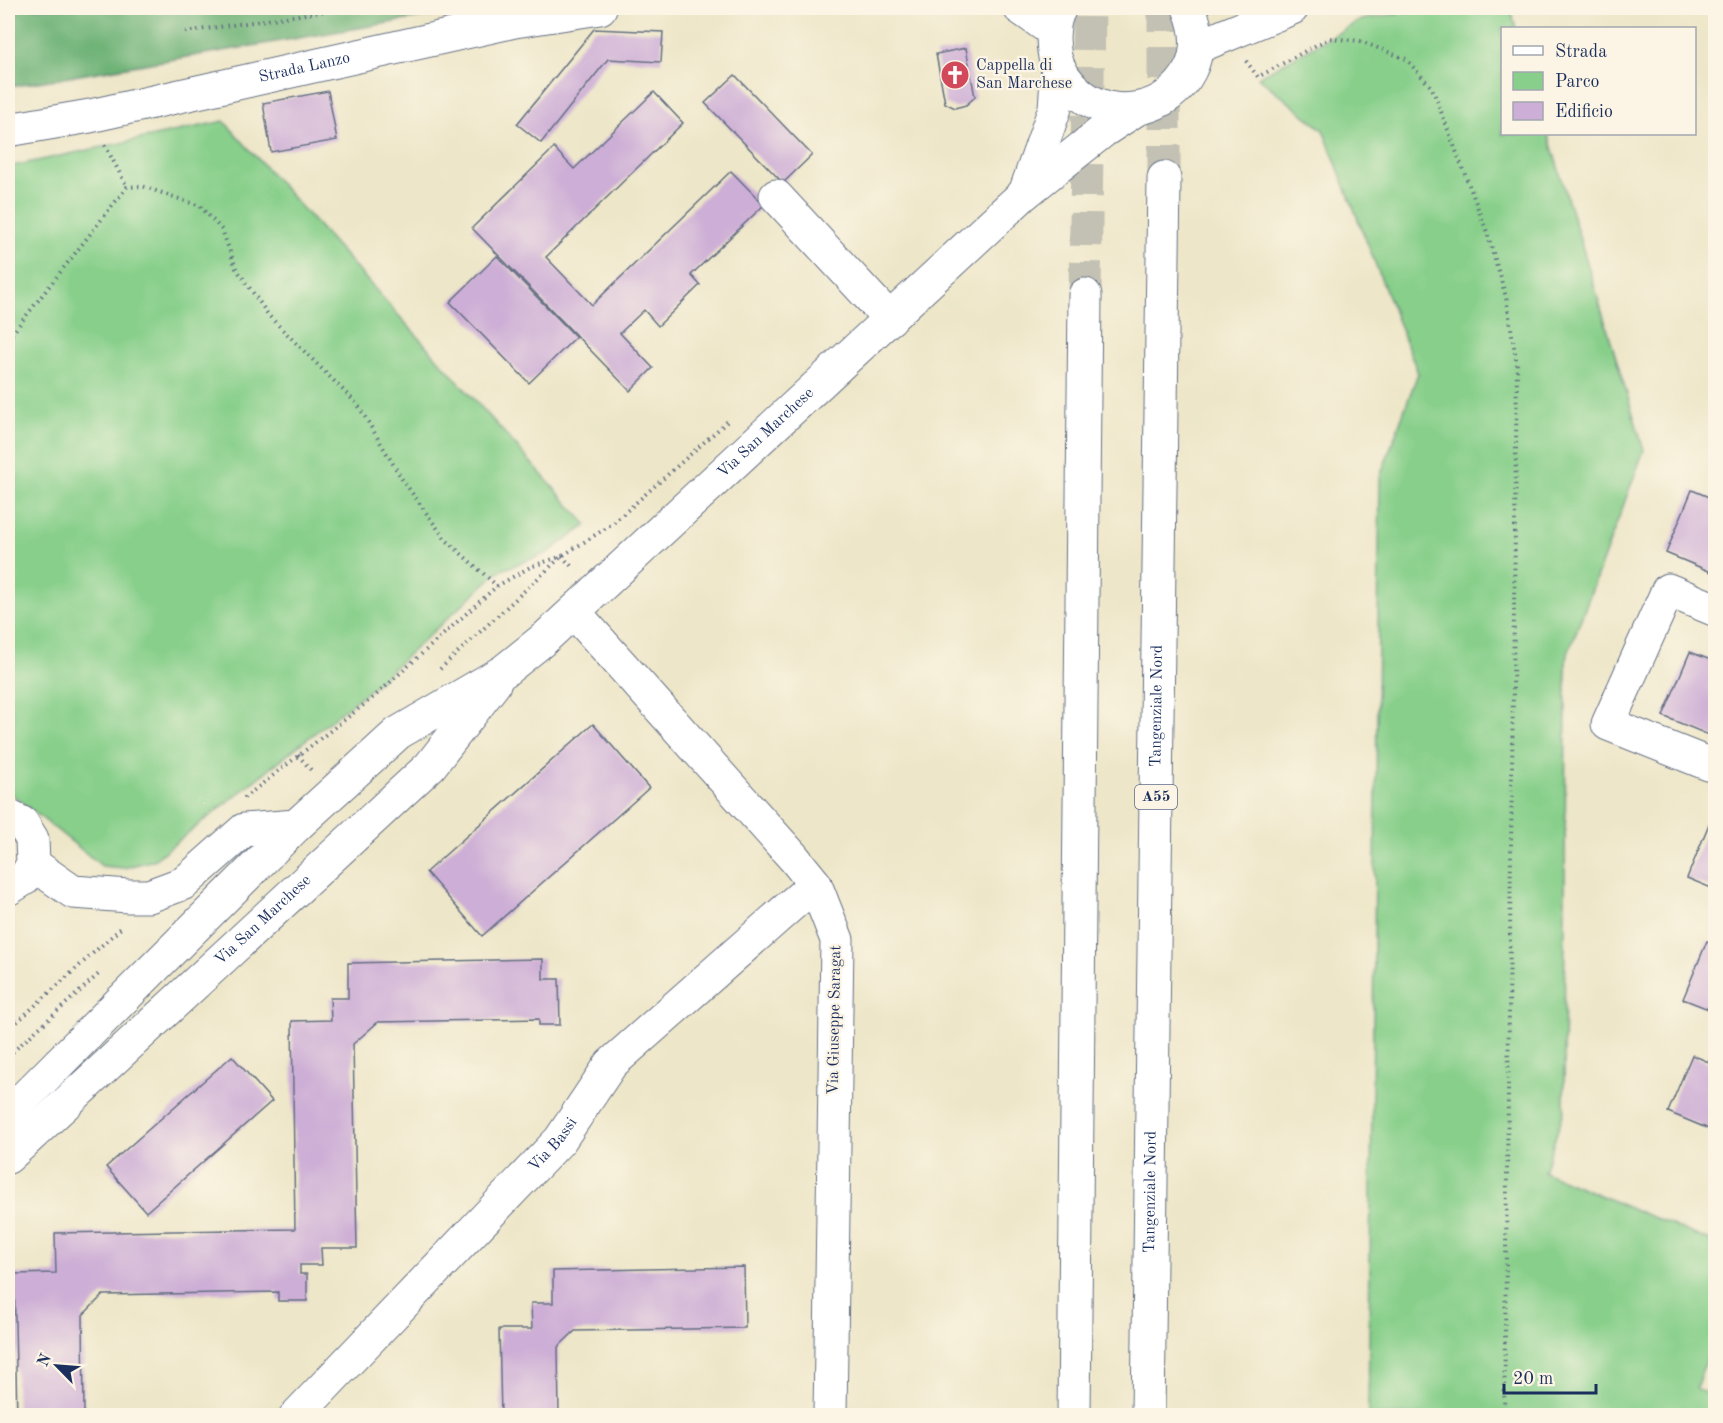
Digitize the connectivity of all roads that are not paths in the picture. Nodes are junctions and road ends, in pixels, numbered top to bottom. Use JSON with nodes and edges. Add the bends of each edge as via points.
{"nodes":[{"id":1,"x":600,"y":8,"type":"edge"},
{"id":2,"x":1020,"y":8,"type":"edge"},
{"id":3,"x":1189,"y":8,"type":"edge"},
{"id":4,"x":1292,"y":8,"type":"edge"},
{"id":5,"x":1057,"y":19,"type":"edge"},
{"id":6,"x":1197,"y":47,"type":"junction"},
{"id":7,"x":1058,"y":66,"type":"junction"},
{"id":8,"x":1135,"y":111,"type":"junction"},
{"id":9,"x":8,"y":130,"type":"edge"},
{"id":10,"x":1164,"y":178,"type":"tunnel mouth"},
{"id":11,"x":1025,"y":193,"type":"junction"},
{"id":12,"x":776,"y":196,"type":"dead end"},
{"id":13,"x":1085,"y":295,"type":"tunnel mouth"},
{"id":14,"x":890,"y":319,"type":"junction"},
{"id":15,"x":585,"y":602,"type":"junction"},
{"id":16,"x":1716,"y":610,"type":"edge"},
{"id":17,"x":504,"y":671,"type":"junction"},
{"id":18,"x":1716,"y":767,"type":"edge"},
{"id":19,"x":8,"y":816,"type":"edge"},
{"id":20,"x":296,"y":826,"type":"junction"},
{"id":21,"x":33,"y":864,"type":"junction"},
{"id":22,"x":815,"y":884,"type":"junction"},
{"id":23,"x":8,"y":889,"type":"edge"},
{"id":24,"x":8,"y":1114,"type":"edge"},
{"id":25,"x":8,"y":1157,"type":"edge"},
{"id":26,"x":296,"y":1416,"type":"edge"},
{"id":27,"x":830,"y":1416,"type":"edge"},
{"id":28,"x":1074,"y":1416,"type":"edge"},
{"id":29,"x":1148,"y":1416,"type":"edge"}],
"edges":[{"from":1,"to":9,"type":"main road","name":"Strada Lanzo","via":[[515,21],[90,116]]},
{"from":2,"to":5,"type":"main road"},
{"from":3,"to":6,"type":"main road"},
{"from":4,"to":6,"type":"main road"},
{"from":5,"to":7,"type":"main road","via":[[1053,49]]},
{"from":6,"to":8,"type":"main road","name":"Via San Marchese","via":[[1190,70],[1177,89],[1157,103]]},
{"from":7,"to":8,"type":"main road","via":[[1070,86],[1088,101],[1111,110]]},
{"from":7,"to":11,"type":"main road","name":"Via San Marchese","via":[[1055,108]]},
{"from":8,"to":11,"type":"main road","name":"Via San Marchese","via":[[1103,131]]},
{"from":10,"to":29,"type":"main road","name":"Tangenziale Nord","number":"A55"},
{"from":11,"to":14,"type":"main road","name":"Via San Marchese"},
{"from":12,"to":14,"type":"main road"},
{"from":13,"to":28,"type":"main road"},
{"from":14,"to":15,"type":"main road","name":"Via San Marchese"},
{"from":15,"to":17,"type":"main road","name":"Via San Marchese"},
{"from":15,"to":22,"type":"main road","name":"Via Giuseppe Saragat"},
{"from":16,"to":18,"type":"main road","via":[[1668,590],[1608,724]]},
{"from":17,"to":20,"type":"main road","name":"Via San Marchese","via":[[398,733]]},
{"from":17,"to":25,"type":"main road","name":"Via San Marchese","via":[[430,766]]},
{"from":19,"to":21,"type":"main road","via":[[22,823],[32,839]]},
{"from":20,"to":21,"type":"main road","via":[[244,830],[184,883],[149,896],[73,892]]},
{"from":20,"to":24,"type":"main road","name":"Via San Marchese"},
{"from":21,"to":23,"type":"main road","via":[[24,879]]},
{"from":22,"to":26,"type":"main road","name":"Via Bassi","via":[[611,1064],[560,1140]]},
{"from":22,"to":27,"type":"main road","name":"Via Giuseppe Saragat","via":[[837,940]]}]}
